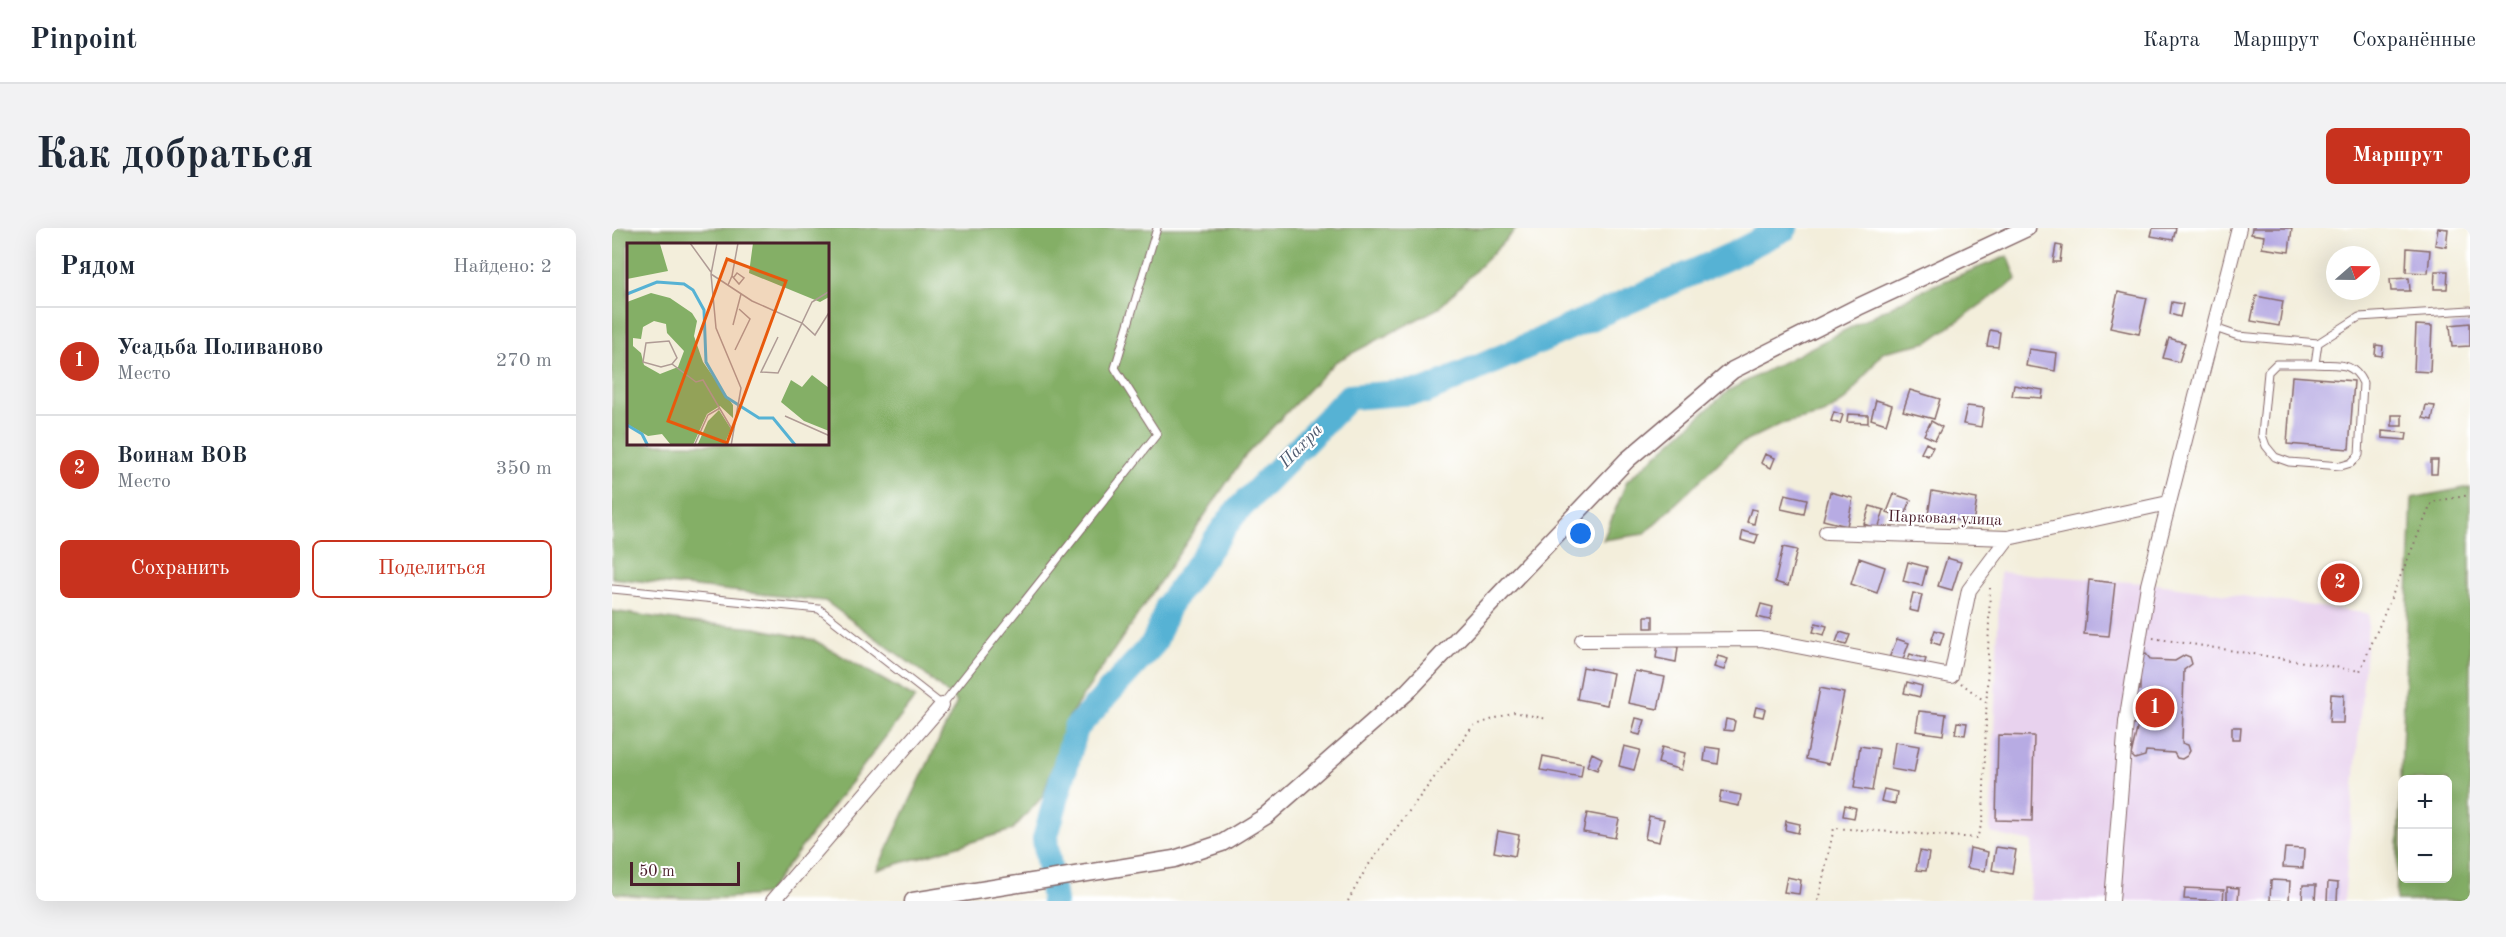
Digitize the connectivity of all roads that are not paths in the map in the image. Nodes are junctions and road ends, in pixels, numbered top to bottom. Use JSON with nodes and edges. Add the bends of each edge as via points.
{"nodes":[{"id":1,"x":1157,"y":228,"type":"edge"},
{"id":2,"x":2027,"y":228,"type":"edge"},
{"id":3,"x":2239,"y":228,"type":"edge"},
{"id":4,"x":2470,"y":310,"type":"edge"},
{"id":5,"x":2215,"y":328,"type":"junction"},
{"id":6,"x":2318,"y":343,"type":"junction"},
{"id":7,"x":2315,"y":364,"type":"junction"},
{"id":8,"x":2168,"y":503,"type":"junction"},
{"id":9,"x":1826,"y":532,"type":"dead end"},
{"id":10,"x":2008,"y":538,"type":"junction"},
{"id":11,"x":612,"y":589,"type":"edge"},
{"id":12,"x":1582,"y":639,"type":"dead end"},
{"id":13,"x":942,"y":705,"type":"junction"},
{"id":14,"x":773,"y":901,"type":"edge"},
{"id":15,"x":913,"y":901,"type":"edge"},
{"id":16,"x":2112,"y":901,"type":"edge"}],
"edges":[{"from":1,"to":13,"type":"lane","via":[[1115,368],[1156,434]]},
{"from":2,"to":15,"type":"street","via":[[1733,370],[1627,460],[1407,692],[1266,816],[1222,843],[1174,859]]},
{"from":3,"to":5,"type":"street"},
{"from":4,"to":6,"type":"lane","via":[[2359,316]]},
{"from":5,"to":6,"type":"lane","via":[[2238,336]]},
{"from":5,"to":8,"type":"street"},
{"from":6,"to":7,"type":"lane"},
{"from":7,"to":7,"type":"lane","via":[[2276,364],[2268,372],[2262,435],[2266,446],[2282,460],[2341,466],[2351,463],[2360,455],[2363,383],[2352,367]]},
{"from":8,"to":10,"type":"street","name":"Парковая улица"},
{"from":8,"to":16,"type":"street","via":[[2138,636],[2126,722]]},
{"from":9,"to":10,"type":"street","name":"Парковая улица"},
{"from":10,"to":12,"type":"street","via":[[1969,590],[1951,676],[1761,639]]},
{"from":11,"to":13,"type":"lane","via":[[819,609]]},
{"from":13,"to":14,"type":"street"}]}
